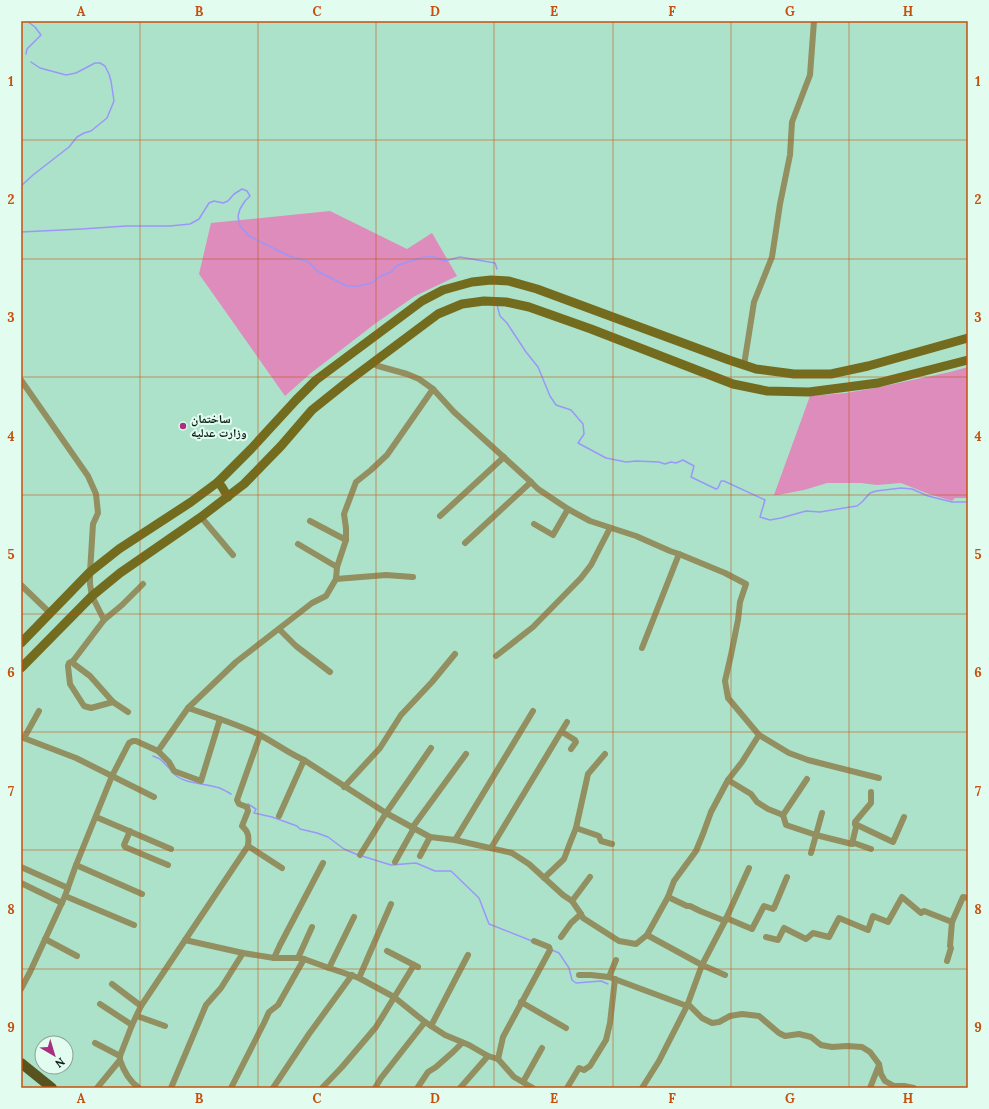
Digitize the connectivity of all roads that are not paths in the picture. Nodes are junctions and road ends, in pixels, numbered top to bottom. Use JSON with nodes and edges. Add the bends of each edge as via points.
{"nodes":[{"id":1,"x":814,"y":21,"type":"edge"},
{"id":2,"x":968,"y":338,"type":"edge"},
{"id":3,"x":968,"y":360,"type":"edge"},
{"id":4,"x":372,"y":363,"type":"junction"},
{"id":5,"x":744,"y":365,"type":"junction"},
{"id":6,"x":21,"y":380,"type":"edge"},
{"id":7,"x":433,"y":389,"type":"junction"},
{"id":8,"x":504,"y":457,"type":"junction"},
{"id":9,"x":218,"y":482,"type":"junction"},
{"id":10,"x":531,"y":482,"type":"junction"},
{"id":11,"x":228,"y":497,"type":"junction"},
{"id":12,"x":568,"y":509,"type":"junction"},
{"id":13,"x":440,"y":516,"type":"dead end"},
{"id":14,"x":201,"y":517,"type":"junction"},
{"id":15,"x":310,"y":521,"type":"dead end"},
{"id":16,"x":534,"y":524,"type":"dead end"},
{"id":17,"x":610,"y":528,"type":"junction"},
{"id":18,"x":346,"y":540,"type":"junction"},
{"id":19,"x":465,"y":543,"type":"dead end"},
{"id":20,"x":298,"y":544,"type":"dead end"},
{"id":21,"x":680,"y":554,"type":"junction"},
{"id":22,"x":233,"y":555,"type":"dead end"},
{"id":23,"x":337,"y":567,"type":"junction"},
{"id":24,"x":90,"y":572,"type":"junction"},
{"id":25,"x":413,"y":577,"type":"dead end"},
{"id":26,"x":336,"y":579,"type":"junction"},
{"id":27,"x":143,"y":584,"type":"dead end"},
{"id":28,"x":21,"y":585,"type":"edge"},
{"id":29,"x":92,"y":596,"type":"junction"},
{"id":30,"x":50,"y":613,"type":"junction"},
{"id":31,"x":104,"y":620,"type":"junction"},
{"id":32,"x":279,"y":629,"type":"junction"},
{"id":33,"x":21,"y":643,"type":"edge"},
{"id":34,"x":642,"y":648,"type":"dead end"},
{"id":35,"x":455,"y":654,"type":"dead end"},
{"id":36,"x":496,"y":656,"type":"dead end"},
{"id":37,"x":73,"y":661,"type":"junction"},
{"id":38,"x":21,"y":668,"type":"edge"},
{"id":39,"x":330,"y":672,"type":"dead end"},
{"id":40,"x":113,"y":702,"type":"junction"},
{"id":41,"x":188,"y":708,"type":"junction"},
{"id":42,"x":39,"y":711,"type":"dead end"},
{"id":43,"x":533,"y":711,"type":"dead end"},
{"id":44,"x":128,"y":712,"type":"dead end"},
{"id":45,"x":220,"y":719,"type":"junction"},
{"id":46,"x":567,"y":722,"type":"dead end"},
{"id":47,"x":562,"y":732,"type":"junction"},
{"id":48,"x":260,"y":735,"type":"junction"},
{"id":49,"x":759,"y":736,"type":"junction"},
{"id":50,"x":22,"y":738,"type":"edge"},
{"id":51,"x":432,"y":748,"type":"dead end"},
{"id":52,"x":571,"y":749,"type":"dead end"},
{"id":53,"x":158,"y":751,"type":"junction"},
{"id":54,"x":466,"y":754,"type":"dead end"},
{"id":55,"x":605,"y":754,"type":"dead end"},
{"id":56,"x":304,"y":760,"type":"junction"},
{"id":57,"x":112,"y":776,"type":"junction"},
{"id":58,"x":879,"y":778,"type":"dead end"},
{"id":59,"x":807,"y":779,"type":"dead end"},
{"id":60,"x":728,"y":780,"type":"junction"},
{"id":61,"x":344,"y":787,"type":"junction"},
{"id":62,"x":870,"y":792,"type":"dead end"},
{"id":63,"x":154,"y":797,"type":"dead end"},
{"id":64,"x":386,"y":813,"type":"junction"},
{"id":65,"x":822,"y":814,"type":"dead end"},
{"id":66,"x":782,"y":815,"type":"junction"},
{"id":67,"x":279,"y":816,"type":"dead end"},
{"id":68,"x":96,"y":817,"type":"junction"},
{"id":69,"x":904,"y":817,"type":"dead end"},
{"id":70,"x":855,"y":824,"type":"junction"},
{"id":71,"x":413,"y":828,"type":"junction"},
{"id":72,"x":576,"y":828,"type":"junction"},
{"id":73,"x":130,"y":831,"type":"junction"},
{"id":74,"x":816,"y":835,"type":"junction"},
{"id":75,"x":430,"y":837,"type":"junction"},
{"id":76,"x":455,"y":840,"type":"junction"},
{"id":77,"x":612,"y":844,"type":"dead end"},
{"id":78,"x":852,"y":844,"type":"junction"},
{"id":79,"x":248,"y":846,"type":"junction"},
{"id":80,"x":171,"y":848,"type":"dead end"},
{"id":81,"x":491,"y":848,"type":"junction"},
{"id":82,"x":871,"y":849,"type":"dead end"},
{"id":83,"x":811,"y":853,"type":"dead end"},
{"id":84,"x":360,"y":855,"type":"dead end"},
{"id":85,"x":420,"y":856,"type":"dead end"},
{"id":86,"x":395,"y":862,"type":"dead end"},
{"id":87,"x":323,"y":863,"type":"dead end"},
{"id":88,"x":76,"y":865,"type":"junction"},
{"id":89,"x":168,"y":865,"type":"dead end"},
{"id":90,"x":21,"y":867,"type":"edge"},
{"id":91,"x":282,"y":868,"type":"dead end"},
{"id":92,"x":749,"y":868,"type":"dead end"},
{"id":93,"x":590,"y":877,"type":"dead end"},
{"id":94,"x":786,"y":877,"type":"dead end"},
{"id":95,"x":544,"y":878,"type":"junction"},
{"id":96,"x":21,"y":883,"type":"edge"},
{"id":97,"x":68,"y":888,"type":"junction"},
{"id":98,"x":142,"y":894,"type":"dead end"},
{"id":99,"x":65,"y":896,"type":"junction"},
{"id":100,"x":668,"y":897,"type":"junction"},
{"id":101,"x":968,"y":898,"type":"edge"},
{"id":102,"x":572,"y":901,"type":"junction"},
{"id":103,"x":62,"y":903,"type":"junction"},
{"id":104,"x":391,"y":904,"type":"dead end"},
{"id":105,"x":581,"y":914,"type":"junction"},
{"id":106,"x":354,"y":917,"type":"dead end"},
{"id":107,"x":726,"y":920,"type":"junction"},
{"id":108,"x":952,"y":922,"type":"junction"},
{"id":109,"x":134,"y":925,"type":"dead end"},
{"id":110,"x":312,"y":926,"type":"dead end"},
{"id":111,"x":648,"y":936,"type":"junction"},
{"id":112,"x":766,"y":937,"type":"dead end"},
{"id":113,"x":561,"y":938,"type":"dead end"},
{"id":114,"x":45,"y":939,"type":"junction"},
{"id":115,"x":185,"y":940,"type":"junction"},
{"id":116,"x":534,"y":941,"type":"dead end"},
{"id":117,"x":388,"y":951,"type":"dead end"},
{"id":118,"x":243,"y":952,"type":"junction"},
{"id":119,"x":468,"y":955,"type":"dead end"},
{"id":120,"x":77,"y":956,"type":"dead end"},
{"id":121,"x":274,"y":958,"type":"junction"},
{"id":122,"x":301,"y":958,"type":"junction"},
{"id":123,"x":616,"y":960,"type":"dead end"},
{"id":124,"x":947,"y":961,"type":"dead end"},
{"id":125,"x":702,"y":965,"type":"junction"},
{"id":126,"x":329,"y":968,"type":"junction"},
{"id":127,"x":352,"y":975,"type":"junction"},
{"id":128,"x":579,"y":975,"type":"dead end"},
{"id":129,"x":725,"y":975,"type":"dead end"},
{"id":130,"x":359,"y":978,"type":"junction"},
{"id":131,"x":612,"y":978,"type":"junction"},
{"id":132,"x":112,"y":984,"type":"dead end"},
{"id":133,"x":21,"y":989,"type":"edge"},
{"id":134,"x":394,"y":997,"type":"junction"},
{"id":135,"x":521,"y":1002,"type":"junction"},
{"id":136,"x":100,"y":1004,"type":"dead end"},
{"id":137,"x":688,"y":1005,"type":"junction"},
{"id":138,"x":141,"y":1006,"type":"junction"},
{"id":139,"x":137,"y":1016,"type":"junction"},
{"id":140,"x":425,"y":1022,"type":"junction"},
{"id":141,"x":132,"y":1025,"type":"junction"},
{"id":142,"x":165,"y":1026,"type":"dead end"},
{"id":143,"x":431,"y":1026,"type":"junction"},
{"id":144,"x":566,"y":1028,"type":"dead end"},
{"id":145,"x":95,"y":1043,"type":"dead end"},
{"id":146,"x":462,"y":1043,"type":"junction"},
{"id":147,"x":542,"y":1048,"type":"dead end"},
{"id":148,"x":488,"y":1056,"type":"junction"},
{"id":149,"x":120,"y":1058,"type":"junction"},
{"id":150,"x":498,"y":1059,"type":"junction"},
{"id":151,"x":21,"y":1063,"type":"edge"},
{"id":152,"x":879,"y":1064,"type":"junction"},
{"id":153,"x":524,"y":1082,"type":"junction"},
{"id":154,"x":418,"y":1087,"type":"edge"},
{"id":155,"x":52,"y":1088,"type":"edge"},
{"id":156,"x":97,"y":1088,"type":"edge"},
{"id":157,"x":139,"y":1088,"type":"edge"},
{"id":158,"x":171,"y":1088,"type":"edge"},
{"id":159,"x":231,"y":1088,"type":"edge"},
{"id":160,"x":273,"y":1088,"type":"edge"},
{"id":161,"x":322,"y":1088,"type":"edge"},
{"id":162,"x":375,"y":1088,"type":"edge"},
{"id":163,"x":460,"y":1088,"type":"edge"},
{"id":164,"x":532,"y":1088,"type":"edge"},
{"id":165,"x":567,"y":1088,"type":"edge"},
{"id":166,"x":642,"y":1088,"type":"edge"},
{"id":167,"x":870,"y":1088,"type":"edge"},
{"id":168,"x":913,"y":1088,"type":"edge"}],
"edges":[{"from":1,"to":5,"type":"street","via":[[810,75],[792,122],[790,155],[772,257],[754,302]]},
{"from":2,"to":5,"type":"street","via":[[831,374],[794,374]]},
{"from":3,"to":4,"type":"street","via":[[878,383],[808,392],[767,391],[733,384],[529,307],[484,301],[462,304],[438,314]]},
{"from":4,"to":7,"type":"street","via":[[419,379]]},
{"from":4,"to":11,"type":"street","via":[[312,410],[249,479]]},
{"from":5,"to":9,"type":"street","via":[[525,284],[491,280],[472,282],[443,290],[422,301],[316,380]]},
{"from":6,"to":24,"type":"street","via":[[88,476],[96,494],[98,513],[93,524]]},
{"from":7,"to":8,"type":"street","via":[[454,412]]},
{"from":7,"to":18,"type":"street","via":[[387,455],[356,482],[344,514]]},
{"from":8,"to":10,"type":"street"},
{"from":8,"to":13,"type":"street"},
{"from":9,"to":11,"type":"street"},
{"from":9,"to":24,"type":"street","via":[[119,549]]},
{"from":10,"to":12,"type":"street"},
{"from":10,"to":19,"type":"street"},
{"from":11,"to":14,"type":"street"},
{"from":12,"to":16,"type":"street","via":[[553,535]]},
{"from":12,"to":17,"type":"street"},
{"from":14,"to":22,"type":"street"},
{"from":14,"to":29,"type":"street","via":[[120,573]]},
{"from":15,"to":18,"type":"street"},
{"from":17,"to":21,"type":"street"},
{"from":17,"to":36,"type":"street","via":[[591,565],[581,578],[533,627]]},
{"from":18,"to":23,"type":"street"},
{"from":20,"to":23,"type":"street"},
{"from":21,"to":34,"type":"street"},
{"from":21,"to":49,"type":"street","via":[[746,584],[740,602],[725,681],[728,698]]},
{"from":23,"to":26,"type":"street"},
{"from":24,"to":29,"type":"street"},
{"from":24,"to":30,"type":"street"},
{"from":25,"to":26,"type":"street","via":[[386,575]]},
{"from":26,"to":32,"type":"street","via":[[326,596]]},
{"from":27,"to":31,"type":"street"},
{"from":28,"to":30,"type":"street"},
{"from":29,"to":31,"type":"street"},
{"from":29,"to":38,"type":"street"},
{"from":30,"to":33,"type":"street"},
{"from":31,"to":37,"type":"street"},
{"from":32,"to":39,"type":"street","via":[[296,646]]},
{"from":32,"to":41,"type":"street","via":[[236,662]]},
{"from":35,"to":61,"type":"street","via":[[401,715],[380,748]]},
{"from":37,"to":40,"type":"street"},
{"from":37,"to":40,"type":"street","via":[[68,666],[70,684],[84,706],[92,708]]},
{"from":40,"to":44,"type":"street"},
{"from":41,"to":45,"type":"street"},
{"from":41,"to":53,"type":"street"},
{"from":42,"to":50,"type":"street"},
{"from":43,"to":76,"type":"street"},
{"from":45,"to":48,"type":"street"},
{"from":45,"to":53,"type":"street","via":[[201,781],[174,771]]},
{"from":46,"to":47,"type":"street"},
{"from":47,"to":52,"type":"street","via":[[575,740]]},
{"from":47,"to":81,"type":"street"},
{"from":48,"to":56,"type":"street"},
{"from":48,"to":79,"type":"street","via":[[237,800],[239,804],[247,807],[248,811],[242,826],[247,830]]},
{"from":49,"to":58,"type":"street","via":[[789,753],[808,760]]},
{"from":49,"to":60,"type":"street"},
{"from":50,"to":57,"type":"street","via":[[76,758]]},
{"from":51,"to":64,"type":"street"},
{"from":53,"to":57,"type":"street","via":[[136,741],[129,742]]},
{"from":54,"to":71,"type":"street"},
{"from":55,"to":72,"type":"street","via":[[589,772]]},
{"from":56,"to":61,"type":"street"},
{"from":56,"to":67,"type":"street"},
{"from":57,"to":63,"type":"street"},
{"from":57,"to":68,"type":"street"},
{"from":59,"to":66,"type":"street"},
{"from":60,"to":66,"type":"street","via":[[751,794],[757,802]]},
{"from":60,"to":100,"type":"street","via":[[711,812],[696,851],[674,881]]},
{"from":61,"to":64,"type":"street"},
{"from":62,"to":70,"type":"street","via":[[871,802]]},
{"from":64,"to":71,"type":"street"},
{"from":64,"to":84,"type":"street"},
{"from":65,"to":74,"type":"street"},
{"from":66,"to":74,"type":"street","via":[[786,826]]},
{"from":68,"to":73,"type":"street"},
{"from":68,"to":88,"type":"street"},
{"from":69,"to":70,"type":"street","via":[[893,842]]},
{"from":70,"to":78,"type":"street"},
{"from":71,"to":75,"type":"street"},
{"from":71,"to":86,"type":"street"},
{"from":72,"to":77,"type":"street","via":[[599,836],[601,841]]},
{"from":72,"to":95,"type":"street","via":[[564,861]]},
{"from":73,"to":80,"type":"street"},
{"from":73,"to":89,"type":"street","via":[[125,847]]},
{"from":74,"to":78,"type":"street"},
{"from":74,"to":83,"type":"street"},
{"from":75,"to":76,"type":"street"},
{"from":75,"to":85,"type":"street"},
{"from":76,"to":81,"type":"street"},
{"from":78,"to":82,"type":"street"},
{"from":79,"to":91,"type":"street"},
{"from":79,"to":115,"type":"street"},
{"from":81,"to":95,"type":"street","via":[[512,853]]},
{"from":87,"to":121,"type":"street"},
{"from":88,"to":97,"type":"street"},
{"from":88,"to":98,"type":"street"},
{"from":90,"to":97,"type":"street"},
{"from":92,"to":107,"type":"street"},
{"from":93,"to":102,"type":"street"},
{"from":94,"to":107,"type":"street","via":[[774,908],[764,906],[752,929]]},
{"from":95,"to":102,"type":"street"},
{"from":96,"to":103,"type":"street"},
{"from":97,"to":99,"type":"street"},
{"from":99,"to":103,"type":"street"},
{"from":99,"to":109,"type":"street"},
{"from":100,"to":107,"type":"street"},
{"from":100,"to":111,"type":"street"},
{"from":101,"to":108,"type":"street","via":[[963,897]]},
{"from":102,"to":105,"type":"street"},
{"from":103,"to":114,"type":"street"},
{"from":104,"to":130,"type":"street"},
{"from":105,"to":111,"type":"street","via":[[582,918],[620,941],[636,944]]},
{"from":105,"to":113,"type":"street"},
{"from":106,"to":126,"type":"street"},
{"from":107,"to":125,"type":"street"},
{"from":108,"to":112,"type":"street","via":[[924,911],[921,913],[902,897],[888,922],[873,916],[868,930],[839,918],[829,937],[812,933],[806,938],[784,928],[778,940]]},
{"from":108,"to":124,"type":"street","via":[[951,948]]},
{"from":110,"to":122,"type":"street"},
{"from":111,"to":125,"type":"street"},
{"from":114,"to":120,"type":"street"},
{"from":114,"to":133,"type":"street"},
{"from":115,"to":118,"type":"street"},
{"from":115,"to":138,"type":"street"},
{"from":116,"to":135,"type":"street","via":[[549,946],[550,950]]},
{"from":117,"to":134,"type":"street","via":[[416,966]]},
{"from":118,"to":121,"type":"street"},
{"from":118,"to":158,"type":"street","via":[[221,988],[206,1005]]},
{"from":119,"to":143,"type":"street"},
{"from":121,"to":122,"type":"street"},
{"from":122,"to":126,"type":"street"},
{"from":122,"to":159,"type":"street","via":[[278,1005],[268,1012]]},
{"from":123,"to":131,"type":"street"},
{"from":125,"to":129,"type":"street"},
{"from":125,"to":137,"type":"street"},
{"from":126,"to":127,"type":"street"},
{"from":127,"to":130,"type":"street"},
{"from":127,"to":160,"type":"street"},
{"from":128,"to":131,"type":"street"},
{"from":130,"to":134,"type":"street"},
{"from":131,"to":137,"type":"street"},
{"from":131,"to":165,"type":"street","via":[[610,1023],[606,1040],[590,1066],[584,1070],[580,1068]]},
{"from":132,"to":138,"type":"street"},
{"from":134,"to":140,"type":"street"},
{"from":134,"to":161,"type":"street","via":[[376,1028]]},
{"from":135,"to":144,"type":"street"},
{"from":135,"to":150,"type":"street","via":[[503,1037]]},
{"from":136,"to":141,"type":"street"},
{"from":137,"to":152,"type":"street","via":[[712,1023],[742,1014],[759,1016],[785,1036],[799,1034],[811,1037],[821,1045],[862,1048],[870,1052]]},
{"from":137,"to":166,"type":"street"},
{"from":138,"to":139,"type":"street"},
{"from":139,"to":141,"type":"street"},
{"from":139,"to":142,"type":"street"},
{"from":140,"to":143,"type":"street"},
{"from":140,"to":162,"type":"street"},
{"from":141,"to":149,"type":"street"},
{"from":143,"to":146,"type":"street"},
{"from":145,"to":149,"type":"street"},
{"from":146,"to":148,"type":"street"},
{"from":146,"to":154,"type":"street","via":[[428,1072]]},
{"from":147,"to":153,"type":"street"},
{"from":148,"to":150,"type":"street"},
{"from":148,"to":163,"type":"street"},
{"from":149,"to":156,"type":"street"},
{"from":149,"to":157,"type":"street","via":[[123,1071]]},
{"from":150,"to":153,"type":"street","via":[[514,1077]]},
{"from":151,"to":155,"type":"main road"},
{"from":152,"to":167,"type":"street"},
{"from":152,"to":168,"type":"street","via":[[880,1074],[885,1081],[894,1086]]},
{"from":153,"to":164,"type":"street"}]}
